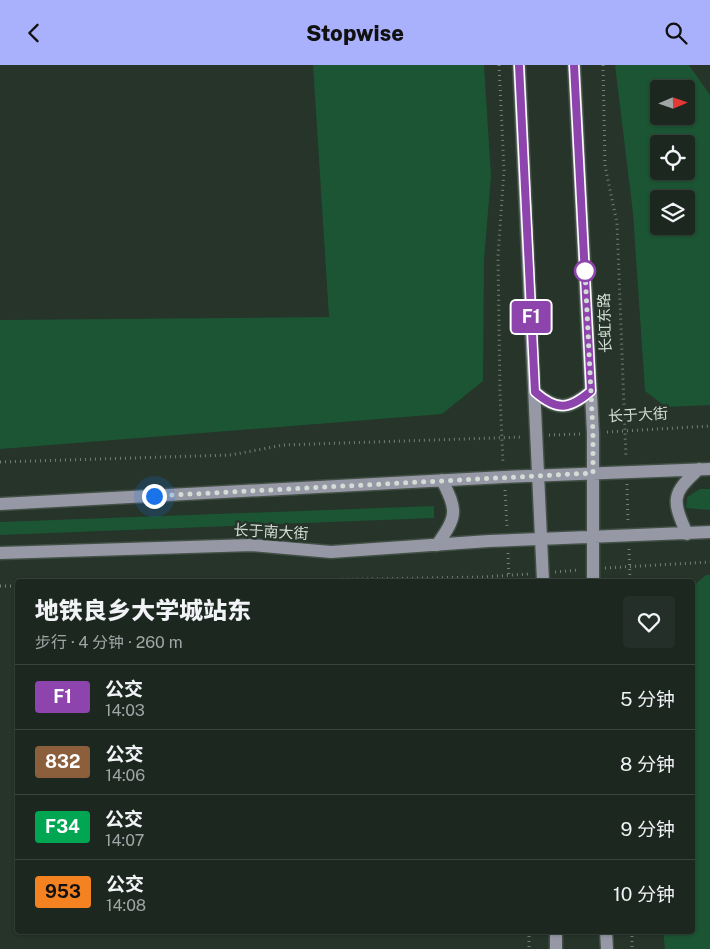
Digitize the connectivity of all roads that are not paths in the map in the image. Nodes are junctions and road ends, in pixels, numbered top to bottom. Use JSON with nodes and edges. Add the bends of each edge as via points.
{"nodes":[{"id":1,"x":519,"y":65,"type":"edge"},
{"id":2,"x":574,"y":65,"type":"edge"},
{"id":3,"x":591,"y":391,"type":"junction"},
{"id":4,"x":535,"y":392,"type":"junction"},
{"id":5,"x":705,"y":469,"type":"edge"},
{"id":6,"x":593,"y":473,"type":"junction"},
{"id":7,"x":539,"y":475,"type":"junction"},
{"id":8,"x":442,"y":480,"type":"junction"},
{"id":9,"x":0,"y":504,"type":"edge"},
{"id":10,"x":710,"y":532,"type":"edge"},
{"id":11,"x":688,"y":534,"type":"junction"},
{"id":12,"x":593,"y":537,"type":"junction"},
{"id":13,"x":540,"y":539,"type":"junction"},
{"id":14,"x":437,"y":545,"type":"junction"},
{"id":15,"x":0,"y":553,"type":"edge"},
{"id":16,"x":592,"y":575,"type":"edge"},
{"id":17,"x":543,"y":577,"type":"edge"},
{"id":18,"x":556,"y":934,"type":"edge"},
{"id":19,"x":606,"y":934,"type":"edge"},
{"id":20,"x":556,"y":949,"type":"edge"},
{"id":21,"x":607,"y":949,"type":"edge"}],
"edges":[{"from":1,"to":4,"type":"main road"},
{"from":2,"to":3,"type":"main road","name":"长虹东路"},
{"from":3,"to":4,"type":"main road","via":[[578,403],[566,407],[549,405]]},
{"from":3,"to":6,"type":"main road","name":"长虹东路"},
{"from":4,"to":7,"type":"main road"},
{"from":5,"to":6,"type":"main road"},
{"from":5,"to":11,"type":"main road","via":[[681,485],[676,499],[678,513]]},
{"from":6,"to":7,"type":"main road"},
{"from":6,"to":12,"type":"main road","name":"长虹东路"},
{"from":7,"to":8,"type":"main road"},
{"from":7,"to":13,"type":"main road"},
{"from":8,"to":9,"type":"main road"},
{"from":8,"to":14,"type":"main road","via":[[453,502],[454,517]]},
{"from":10,"to":11,"type":"main road"},
{"from":11,"to":12,"type":"main road"},
{"from":12,"to":13,"type":"main road"},
{"from":12,"to":16,"type":"main road","name":"长虹东路"},
{"from":13,"to":14,"type":"main road","name":"长于南大街"},
{"from":13,"to":17,"type":"main road"},
{"from":14,"to":15,"type":"main road","name":"长于南大街","via":[[331,552],[252,545]]},
{"from":18,"to":20,"type":"main road"},
{"from":19,"to":21,"type":"main road"}]}
